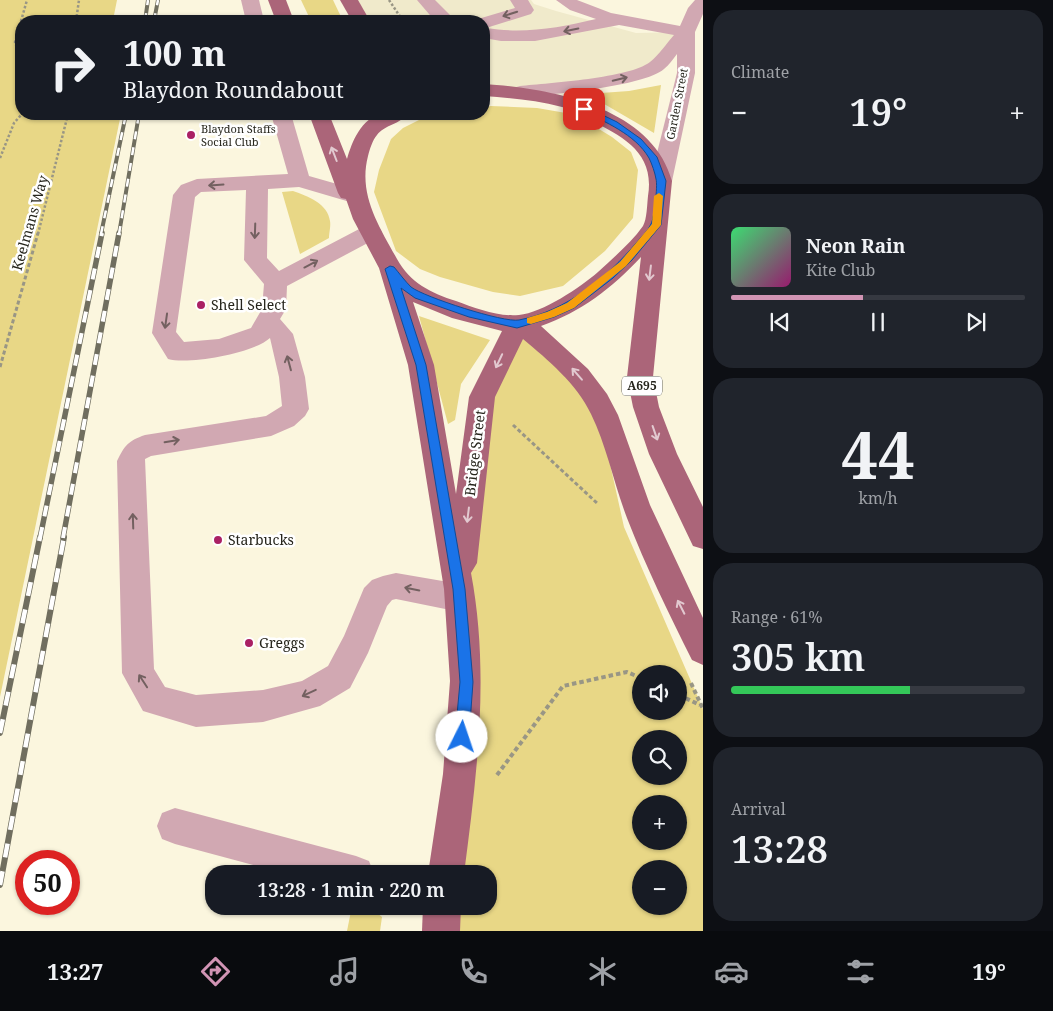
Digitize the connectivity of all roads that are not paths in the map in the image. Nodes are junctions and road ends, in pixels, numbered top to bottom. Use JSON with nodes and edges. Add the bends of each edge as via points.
{"nodes":[{"id":1,"x":250,"y":0,"type":"edge"},
{"id":2,"x":276,"y":0,"type":"edge"},
{"id":3,"x":349,"y":0,"type":"edge"},
{"id":4,"x":426,"y":0,"type":"edge"},
{"id":5,"x":436,"y":0,"type":"edge"},
{"id":6,"x":519,"y":0,"type":"edge"},
{"id":7,"x":565,"y":0,"type":"edge"},
{"id":8,"x":703,"y":2,"type":"edge"},
{"id":9,"x":254,"y":15,"type":"edge"},
{"id":10,"x":282,"y":15,"type":"edge"},
{"id":11,"x":358,"y":15,"type":"edge"},
{"id":12,"x":440,"y":15,"type":"edge"},
{"id":13,"x":443,"y":15,"type":"edge"},
{"id":14,"x":618,"y":20,"type":"junction"},
{"id":15,"x":490,"y":21,"type":"edge"},
{"id":16,"x":686,"y":32,"type":"junction"},
{"id":17,"x":490,"y":34,"type":"edge"},
{"id":18,"x":490,"y":90,"type":"edge"},
{"id":19,"x":520,"y":92,"type":"junction"},
{"id":20,"x":283,"y":120,"type":"edge"},
{"id":21,"x":322,"y":120,"type":"edge"},
{"id":22,"x":387,"y":120,"type":"edge"},
{"id":23,"x":300,"y":180,"type":"junction"},
{"id":24,"x":661,"y":181,"type":"junction"},
{"id":25,"x":257,"y":182,"type":"junction"},
{"id":26,"x":361,"y":214,"type":"junction"},
{"id":27,"x":656,"y":225,"type":"junction"},
{"id":28,"x":390,"y":269,"type":"junction"},
{"id":29,"x":276,"y":282,"type":"junction"},
{"id":30,"x":268,"y":322,"type":"junction"},
{"id":31,"x":519,"y":324,"type":"junction"},
{"id":32,"x":703,"y":536,"type":"edge"},
{"id":33,"x":460,"y":593,"type":"junction"},
{"id":34,"x":703,"y":650,"type":"edge"},
{"id":35,"x":175,"y":826,"type":"dead end"},
{"id":36,"x":322,"y":865,"type":"edge"},
{"id":37,"x":447,"y":865,"type":"edge"},
{"id":38,"x":442,"y":915,"type":"edge"},
{"id":39,"x":441,"y":931,"type":"edge"}],
"edges":[{"from":1,"to":9,"type":"street"},
{"from":2,"to":10,"type":"main road"},
{"from":3,"to":11,"type":"main road"},
{"from":4,"to":12,"type":"street"},
{"from":5,"to":13,"type":"street"},
{"from":6,"to":15,"type":"street","one_way":true,"via":[[525,10]]},
{"from":7,"to":14,"type":"street"},
{"from":8,"to":16,"type":"street","via":[[696,8]]},
{"from":14,"to":16,"type":"street"},
{"from":14,"to":17,"type":"street","one_way":true,"via":[[558,33],[519,37]]},
{"from":19,"to":16,"type":"street","name":"Garden Street","one_way":true,"via":[[614,80],[642,73],[657,66]]},
{"from":16,"to":24,"type":"street","name":"Garden Street","via":[[686,73]]},
{"from":18,"to":19,"type":"main road"},
{"from":19,"to":24,"type":"main road","via":[[571,102],[614,124],[649,152]]},
{"from":20,"to":23,"type":"street"},
{"from":26,"to":21,"type":"main road","one_way":true},
{"from":22,"to":26,"type":"main road","via":[[369,131],[359,150],[353,187]]},
{"from":23,"to":25,"type":"street"},
{"from":23,"to":26,"type":"street"},
{"from":24,"to":27,"type":"main road"},
{"from":25,"to":29,"type":"street","one_way":true,"via":[[255,260]]},
{"from":25,"to":30,"type":"street","one_way":true,"via":[[197,186],[184,195],[164,333],[178,352],[221,348],[260,334]]},
{"from":26,"to":28,"type":"main road"},
{"from":29,"to":26,"type":"street","one_way":true},
{"from":27,"to":31,"type":"main road","via":[[623,264],[579,299],[550,315]]},
{"from":27,"to":32,"type":"main road","number":"A695","one_way":true,"via":[[640,377],[646,407],[663,454]]},
{"from":28,"to":31,"type":"main road","via":[[419,296],[472,315]]},
{"from":28,"to":33,"type":"main road","name":"Bridge Street","via":[[421,365]]},
{"from":29,"to":30,"type":"street","via":[[274,309]]},
{"from":33,"to":30,"type":"street","one_way":true,"via":[[396,586],[384,589],[375,598],[339,677],[308,695],[263,706],[196,711],[155,700],[138,673],[131,461],[135,452],[145,446],[271,426],[296,410],[281,334]]},
{"from":31,"to":33,"type":"main road","name":"Bridge Street","one_way":true,"via":[[482,397]]},
{"from":34,"to":31,"type":"main road","one_way":true,"via":[[668,582],[635,503],[605,414],[568,364],[548,344]]},
{"from":33,"to":37,"type":"main road","name":"Bridge Street","via":[[466,682],[460,774]]},
{"from":35,"to":36,"type":"street"},
{"from":38,"to":39,"type":"main road"}]}
